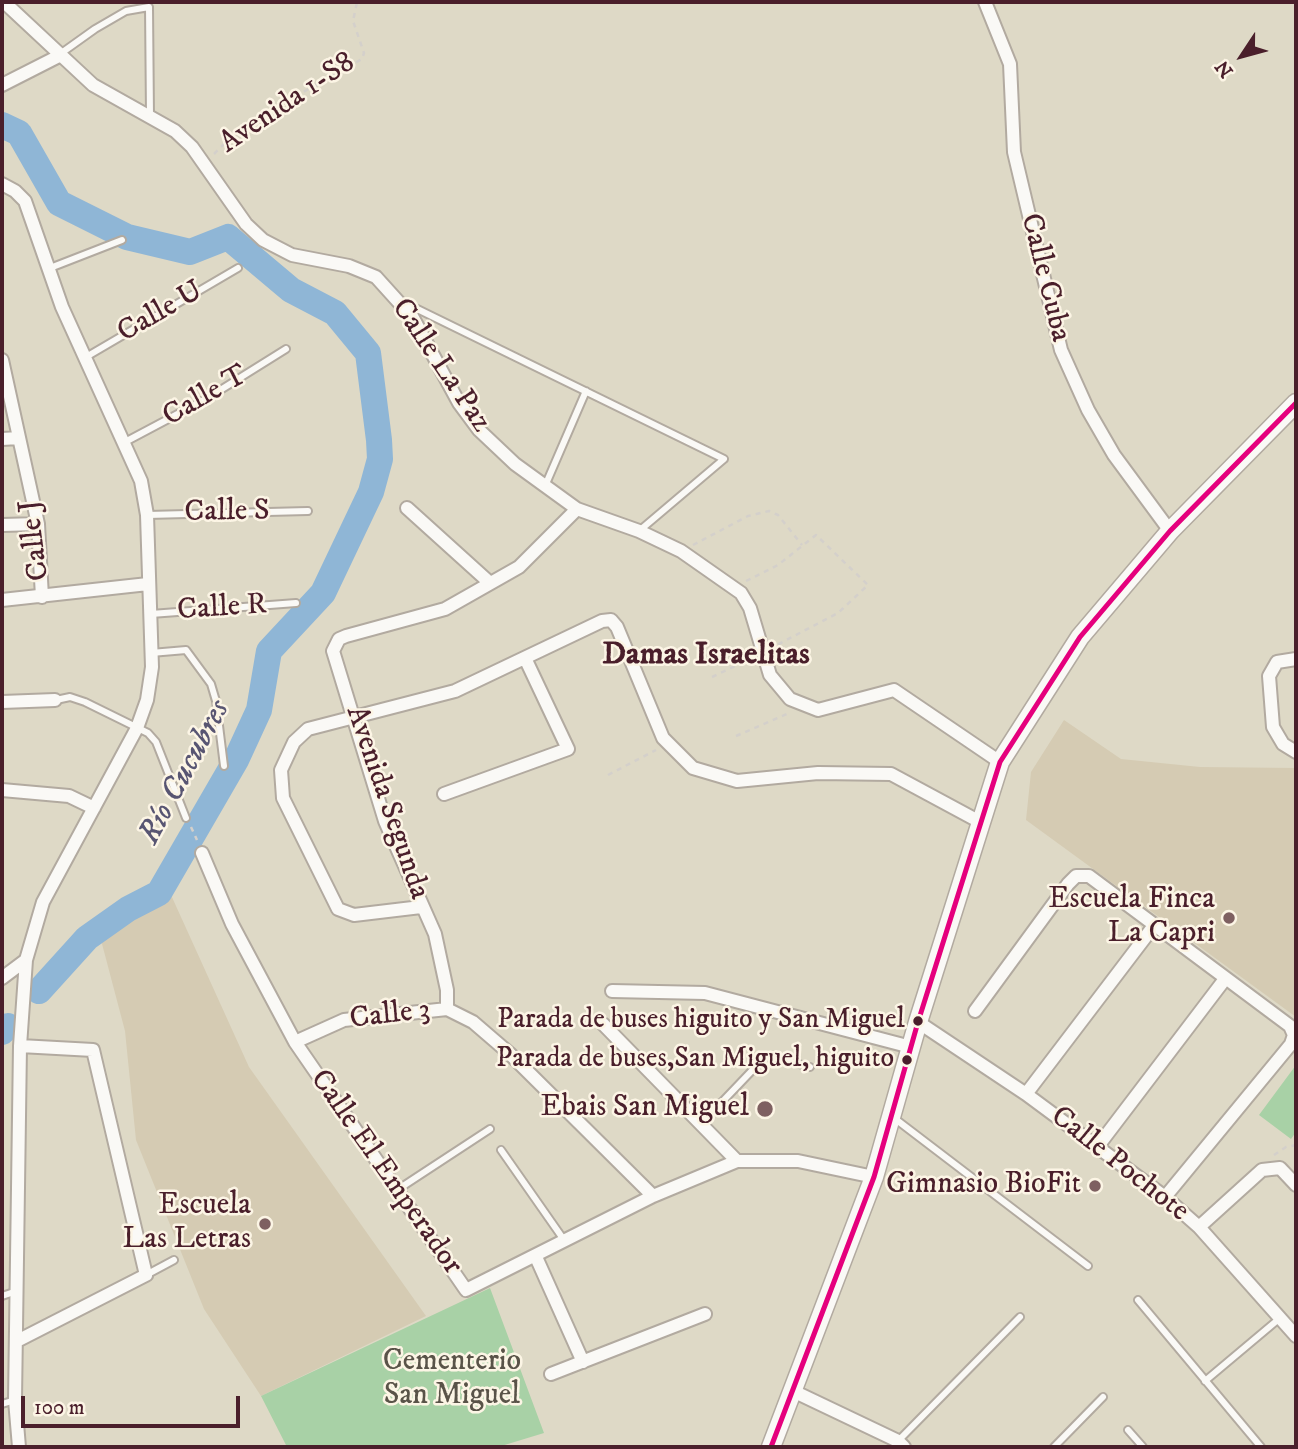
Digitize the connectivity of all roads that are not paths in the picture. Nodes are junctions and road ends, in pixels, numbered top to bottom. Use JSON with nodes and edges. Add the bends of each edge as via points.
{"nodes":[{"id":1,"x":4,"y":2,"type":"edge"},
{"id":2,"x":985,"y":2,"type":"edge"},
{"id":3,"x":59,"y":55,"type":"junction"},
{"id":4,"x":2,"y":85,"type":"edge"},
{"id":5,"x":150,"y":116,"type":"junction"},
{"id":6,"x":2,"y":184,"type":"edge"},
{"id":7,"x":122,"y":240,"type":"dead end"},
{"id":8,"x":50,"y":268,"type":"junction"},
{"id":9,"x":238,"y":268,"type":"dead end"},
{"id":10,"x":400,"y":300,"type":"junction"},
{"id":11,"x":286,"y":349,"type":"dead end"},
{"id":12,"x":84,"y":358,"type":"junction"},
{"id":13,"x":2,"y":360,"type":"edge"},
{"id":14,"x":586,"y":391,"type":"junction"},
{"id":15,"x":1296,"y":403,"type":"edge"},
{"id":16,"x":19,"y":438,"type":"junction"},
{"id":17,"x":2,"y":439,"type":"edge"},
{"id":18,"x":125,"y":442,"type":"junction"},
{"id":19,"x":545,"y":486,"type":"junction"},
{"id":20,"x":407,"y":508,"type":"dead end"},
{"id":21,"x":577,"y":509,"type":"junction"},
{"id":22,"x":308,"y":511,"type":"dead end"},
{"id":23,"x":147,"y":515,"type":"junction"},
{"id":24,"x":38,"y":524,"type":"junction"},
{"id":25,"x":2,"y":525,"type":"edge"},
{"id":26,"x":639,"y":531,"type":"junction"},
{"id":27,"x":1170,"y":531,"type":"junction"},
{"id":28,"x":148,"y":583,"type":"junction"},
{"id":29,"x":490,"y":583,"type":"junction"},
{"id":30,"x":42,"y":597,"type":"junction"},
{"id":31,"x":2,"y":600,"type":"edge"},
{"id":32,"x":296,"y":603,"type":"dead end"},
{"id":33,"x":149,"y":614,"type":"junction"},
{"id":34,"x":151,"y":653,"type":"junction"},
{"id":35,"x":525,"y":658,"type":"junction"},
{"id":36,"x":1296,"y":659,"type":"edge"},
{"id":37,"x":55,"y":700,"type":"joint"},
{"id":38,"x":2,"y":702,"type":"edge"},
{"id":39,"x":354,"y":715,"type":"junction"},
{"id":40,"x":137,"y":728,"type":"junction"},
{"id":41,"x":1296,"y":752,"type":"edge"},
{"id":42,"x":1000,"y":762,"type":"junction"},
{"id":43,"x":224,"y":766,"type":"dead end"},
{"id":44,"x":2,"y":790,"type":"edge"},
{"id":45,"x":444,"y":794,"type":"dead end"},
{"id":46,"x":94,"y":808,"type":"junction"},
{"id":47,"x":186,"y":818,"type":"dead end"},
{"id":48,"x":982,"y":823,"type":"junction"},
{"id":49,"x":201,"y":850,"type":"road end"},
{"id":50,"x":421,"y":907,"type":"junction"},
{"id":51,"x":1153,"y":927,"type":"junction"},
{"id":52,"x":26,"y":960,"type":"junction"},
{"id":53,"x":2,"y":978,"type":"edge"},
{"id":54,"x":1225,"y":979,"type":"junction"},
{"id":55,"x":612,"y":991,"type":"dead end"},
{"id":56,"x":447,"y":1009,"type":"junction"},
{"id":57,"x":975,"y":1011,"type":"dead end"},
{"id":58,"x":918,"y":1022,"type":"junction"},
{"id":59,"x":603,"y":1024,"type":"dead end"},
{"id":60,"x":295,"y":1042,"type":"junction"},
{"id":61,"x":20,"y":1046,"type":"junction"},
{"id":62,"x":911,"y":1046,"type":"junction"},
{"id":63,"x":810,"y":1067,"type":"dead end"},
{"id":64,"x":1026,"y":1094,"type":"junction"},
{"id":65,"x":892,"y":1116,"type":"junction"},
{"id":66,"x":701,"y":1124,"type":"junction"},
{"id":67,"x":489,"y":1129,"type":"dead end"},
{"id":68,"x":1098,"y":1146,"type":"junction"},
{"id":69,"x":501,"y":1150,"type":"dead end"},
{"id":70,"x":737,"y":1161,"type":"junction"},
{"id":71,"x":874,"y":1177,"type":"junction"},
{"id":72,"x":1296,"y":1185,"type":"edge"},
{"id":73,"x":397,"y":1190,"type":"junction"},
{"id":74,"x":653,"y":1196,"type":"junction"},
{"id":75,"x":1165,"y":1197,"type":"junction"},
{"id":76,"x":1199,"y":1227,"type":"junction"},
{"id":77,"x":565,"y":1241,"type":"junction"},
{"id":78,"x":536,"y":1257,"type":"junction"},
{"id":79,"x":174,"y":1259,"type":"dead end"},
{"id":80,"x":1088,"y":1266,"type":"dead end"},
{"id":81,"x":146,"y":1275,"type":"junction"},
{"id":82,"x":17,"y":1291,"type":"junction"},
{"id":83,"x":2,"y":1296,"type":"edge"},
{"id":84,"x":1138,"y":1300,"type":"dead end"},
{"id":85,"x":705,"y":1314,"type":"dead end"},
{"id":86,"x":1020,"y":1317,"type":"dead end"},
{"id":87,"x":1280,"y":1318,"type":"junction"},
{"id":88,"x":1296,"y":1336,"type":"edge"},
{"id":89,"x":17,"y":1341,"type":"junction"},
{"id":90,"x":583,"y":1362,"type":"junction"},
{"id":91,"x":551,"y":1374,"type":"dead end"},
{"id":92,"x":1205,"y":1381,"type":"junction"},
{"id":93,"x":793,"y":1391,"type":"junction"},
{"id":94,"x":1102,"y":1397,"type":"dead end"},
{"id":95,"x":15,"y":1400,"type":"junction"},
{"id":96,"x":2,"y":1405,"type":"edge"},
{"id":97,"x":1128,"y":1430,"type":"dead end"},
{"id":98,"x":901,"y":1444,"type":"edge"},
{"id":99,"x":19,"y":1447,"type":"edge"},
{"id":100,"x":771,"y":1447,"type":"edge"},
{"id":101,"x":1054,"y":1447,"type":"edge"},
{"id":102,"x":1143,"y":1447,"type":"edge"},
{"id":103,"x":1261,"y":1447,"type":"edge"}],
"edges":[{"from":1,"to":3,"type":"street","name":"Calle La Paz"},
{"from":2,"to":27,"type":"street","name":"Calle Cuba","via":[[1010,64],[1014,152],[1061,350],[1114,454]]},
{"from":3,"to":4,"type":"street"},
{"from":3,"to":5,"type":"street","name":"Calle La Paz","via":[[96,88]]},
{"from":3,"to":5,"type":"lane","via":[[126,11],[149,7]]},
{"from":5,"to":10,"type":"street","name":"Calle La Paz","via":[[174,131],[204,164],[246,224],[264,240],[292,255],[349,266],[376,277]]},
{"from":6,"to":8,"type":"street","via":[[25,201]]},
{"from":7,"to":8,"type":"lane"},
{"from":8,"to":12,"type":"street"},
{"from":9,"to":12,"type":"lane","name":"Calle U"},
{"from":10,"to":14,"type":"lane"},
{"from":10,"to":19,"type":"street","name":"Calle La Paz","via":[[479,430]]},
{"from":11,"to":18,"type":"lane","name":"Calle T"},
{"from":12,"to":18,"type":"street"},
{"from":13,"to":16,"type":"street","name":"Calle J"},
{"from":14,"to":19,"type":"lane"},
{"from":14,"to":26,"type":"lane","via":[[724,459]]},
{"from":15,"to":27,"type":"main road"},
{"from":16,"to":17,"type":"street"},
{"from":16,"to":24,"type":"street","name":"Calle J"},
{"from":18,"to":23,"type":"street","via":[[141,481]]},
{"from":19,"to":21,"type":"street","name":"Calle La Paz"},
{"from":20,"to":29,"type":"street"},
{"from":21,"to":26,"type":"street","name":"Calle La Paz"},
{"from":21,"to":29,"type":"street","via":[[532,556]]},
{"from":22,"to":23,"type":"lane","name":"Calle S"},
{"from":23,"to":28,"type":"street"},
{"from":24,"to":25,"type":"street"},
{"from":24,"to":30,"type":"street","name":"Calle J"},
{"from":26,"to":42,"type":"street","name":"Calle La Paz","via":[[681,551],[734,587],[750,608],[778,689],[803,707],[818,710],[894,690]]},
{"from":27,"to":42,"type":"main road","via":[[1080,637]]},
{"from":28,"to":30,"type":"street"},
{"from":28,"to":33,"type":"street"},
{"from":29,"to":39,"type":"street","name":"Avenida Segunda","via":[[445,609],[339,639],[333,651]]},
{"from":30,"to":31,"type":"street"},
{"from":32,"to":33,"type":"lane","name":"Calle R"},
{"from":33,"to":34,"type":"street"},
{"from":34,"to":40,"type":"street","via":[[147,700]]},
{"from":34,"to":43,"type":"lane","via":[[186,650],[211,684]]},
{"from":35,"to":39,"type":"street","via":[[455,691]]},
{"from":35,"to":45,"type":"street","via":[[568,750]]},
{"from":35,"to":48,"type":"street","via":[[602,621],[611,621],[663,738],[693,768],[737,781],[818,773],[891,774]]},
{"from":36,"to":41,"type":"street","via":[[1277,662],[1269,676],[1273,727],[1283,744]]},
{"from":37,"to":38,"type":"street"},
{"from":37,"to":40,"type":"lane","via":[[70,697]]},
{"from":39,"to":50,"type":"street","name":"Avenida Segunda","via":[[386,821]]},
{"from":39,"to":50,"type":"street","via":[[308,729],[294,742],[281,771],[283,798],[344,914]]},
{"from":40,"to":46,"type":"street"},
{"from":40,"to":47,"type":"lane","via":[[156,742]]},
{"from":42,"to":48,"type":"main road"},
{"from":44,"to":46,"type":"street","via":[[69,796]]},
{"from":46,"to":52,"type":"street","via":[[43,902]]},
{"from":48,"to":58,"type":"main road"},
{"from":49,"to":60,"type":"street","name":"Calle El Emperador","via":[[238,936]]},
{"from":50,"to":56,"type":"street","name":"Avenida Segunda","via":[[435,934]]},
{"from":51,"to":54,"type":"street"},
{"from":51,"to":57,"type":"street","via":[[1089,876],[1076,876]]},
{"from":51,"to":64,"type":"street"},
{"from":52,"to":53,"type":"street"},
{"from":52,"to":61,"type":"street"},
{"from":54,"to":68,"type":"street"},
{"from":54,"to":75,"type":"street","via":[[1290,1026],[1294,1035]]},
{"from":55,"to":62,"type":"street","via":[[705,993]]},
{"from":56,"to":60,"type":"street","name":"Calle 3","via":[[344,1020]]},
{"from":56,"to":74,"type":"street","via":[[474,1022],[509,1053]]},
{"from":58,"to":62,"type":"main road"},
{"from":58,"to":64,"type":"street","name":"Calle Pochote"},
{"from":59,"to":66,"type":"street"},
{"from":60,"to":73,"type":"street","name":"Calle El Emperador"},
{"from":61,"to":81,"type":"street","via":[[93,1050]]},
{"from":61,"to":82,"type":"street"},
{"from":62,"to":65,"type":"main road"},
{"from":63,"to":66,"type":"lane","via":[[764,1058]]},
{"from":64,"to":68,"type":"street","name":"Calle Pochote"},
{"from":65,"to":71,"type":"main road"},
{"from":65,"to":80,"type":"lane"},
{"from":66,"to":70,"type":"street"},
{"from":67,"to":73,"type":"lane"},
{"from":68,"to":75,"type":"street","name":"Calle Pochote"},
{"from":69,"to":77,"type":"lane"},
{"from":70,"to":71,"type":"street","name":"Calle El Emperador","via":[[798,1161]]},
{"from":70,"to":74,"type":"street","name":"Calle El Emperador"},
{"from":71,"to":93,"type":"main road"},
{"from":72,"to":76,"type":"street","via":[[1280,1168],[1262,1170]]},
{"from":73,"to":78,"type":"street","name":"Calle El Emperador","via":[[466,1290]]},
{"from":74,"to":77,"type":"street","name":"Calle El Emperador"},
{"from":75,"to":76,"type":"street","name":"Calle Pochote"},
{"from":76,"to":87,"type":"street","name":"Calle Pochote"},
{"from":77,"to":78,"type":"street","name":"Calle El Emperador"},
{"from":78,"to":90,"type":"street"},
{"from":79,"to":81,"type":"lane"},
{"from":81,"to":89,"type":"street"},
{"from":82,"to":83,"type":"lane"},
{"from":82,"to":89,"type":"street"},
{"from":84,"to":92,"type":"lane"},
{"from":85,"to":90,"type":"street"},
{"from":86,"to":98,"type":"lane"},
{"from":87,"to":88,"type":"street","name":"Calle Pochote"},
{"from":87,"to":92,"type":"lane"},
{"from":89,"to":95,"type":"street"},
{"from":90,"to":91,"type":"street"},
{"from":92,"to":103,"type":"lane"},
{"from":93,"to":98,"type":"street"},
{"from":93,"to":100,"type":"main road"},
{"from":94,"to":101,"type":"lane"},
{"from":95,"to":96,"type":"lane"},
{"from":95,"to":99,"type":"street"},
{"from":97,"to":102,"type":"lane"}]}
